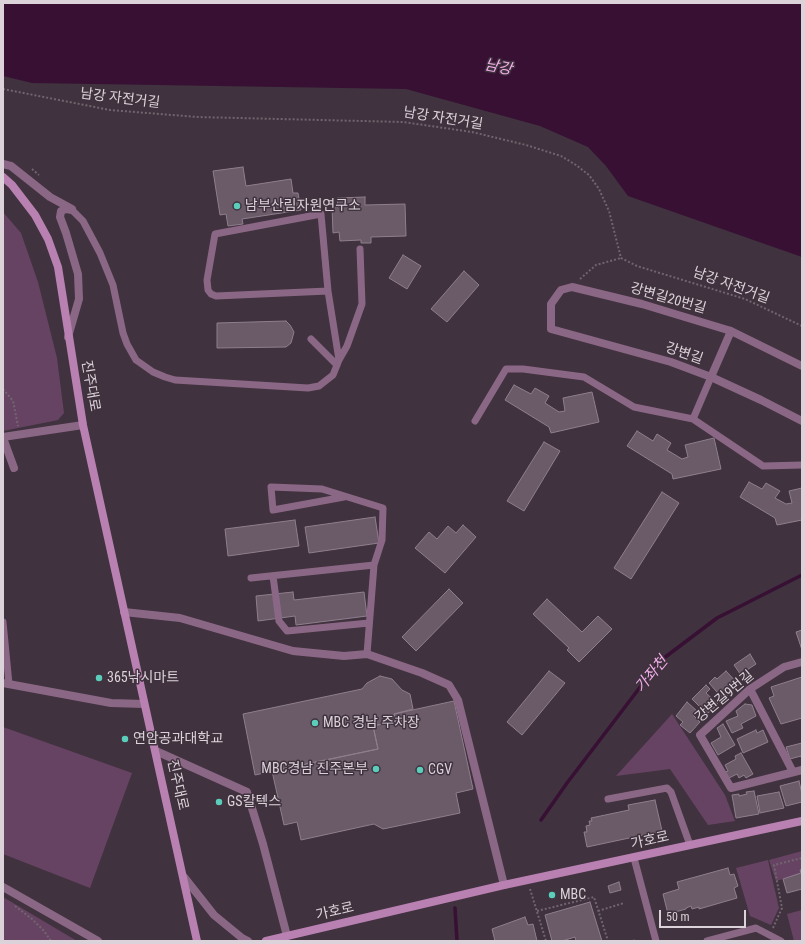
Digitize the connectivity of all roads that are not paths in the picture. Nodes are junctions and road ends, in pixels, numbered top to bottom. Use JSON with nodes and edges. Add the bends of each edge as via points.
{"nodes":[{"id":1,"x":3,"y":164,"type":"edge"},
{"id":2,"x":3,"y":177,"type":"edge"},
{"id":3,"x":72,"y":210,"type":"junction"},
{"id":4,"x":360,"y":249,"type":"dead end"},
{"id":5,"x":328,"y":291,"type":"junction"},
{"id":6,"x":551,"y":329,"type":"joint"},
{"id":7,"x":731,"y":331,"type":"junction"},
{"id":8,"x":68,"y":338,"type":"junction"},
{"id":9,"x":311,"y":339,"type":"dead end"},
{"id":10,"x":338,"y":362,"type":"junction"},
{"id":11,"x":802,"y":366,"type":"edge"},
{"id":12,"x":710,"y":377,"type":"junction"},
{"id":13,"x":692,"y":419,"type":"junction"},
{"id":14,"x":475,"y":421,"type":"dead end"},
{"id":15,"x":802,"y":421,"type":"edge"},
{"id":16,"x":83,"y":425,"type":"junction"},
{"id":17,"x":3,"y":438,"type":"edge"},
{"id":18,"x":802,"y":465,"type":"edge"},
{"id":19,"x":14,"y":468,"type":"dead end"},
{"id":20,"x":344,"y":497,"type":"junction"},
{"id":21,"x":374,"y":565,"type":"junction"},
{"id":22,"x":273,"y":576,"type":"junction"},
{"id":23,"x":251,"y":578,"type":"dead end"},
{"id":24,"x":124,"y":612,"type":"junction"},
{"id":25,"x":3,"y":622,"type":"edge"},
{"id":26,"x":369,"y":623,"type":"junction"},
{"id":27,"x":367,"y":654,"type":"junction"},
{"id":28,"x":802,"y":662,"type":"edge"},
{"id":29,"x":6,"y":683,"type":"edge"},
{"id":30,"x":750,"y":689,"type":"junction"},
{"id":31,"x":144,"y":704,"type":"junction"},
{"id":32,"x":156,"y":752,"type":"junction"},
{"id":33,"x":802,"y":770,"type":"edge"},
{"id":34,"x":793,"y":772,"type":"junction"},
{"id":35,"x":608,"y":799,"type":"dead end"},
{"id":36,"x":802,"y":821,"type":"edge"},
{"id":37,"x":690,"y":846,"type":"junction"},
{"id":38,"x":634,"y":858,"type":"junction"},
{"id":39,"x":184,"y":877,"type":"junction"},
{"id":40,"x":504,"y":885,"type":"junction"},
{"id":41,"x":3,"y":887,"type":"edge"},
{"id":42,"x":288,"y":936,"type":"junction"},
{"id":43,"x":98,"y":941,"type":"edge"},
{"id":44,"x":197,"y":941,"type":"edge"},
{"id":45,"x":248,"y":941,"type":"edge"},
{"id":46,"x":271,"y":941,"type":"edge"},
{"id":47,"x":656,"y":941,"type":"edge"},
{"id":48,"x":707,"y":941,"type":"edge"},
{"id":49,"x":781,"y":941,"type":"edge"}],
"edges":[{"from":1,"to":3,"type":"street","via":[[11,166],[50,197]]},
{"from":2,"to":8,"type":"street","name":"진주대로","via":[[24,201],[48,239],[58,267]]},
{"from":3,"to":8,"type":"street","via":[[61,211],[60,217],[78,274],[80,298]]},
{"from":3,"to":10,"type":"lane","via":[[83,221],[100,253],[112,285],[127,344],[136,360],[153,372],[175,380],[308,388],[319,386],[333,375]]},
{"from":4,"to":10,"type":"lane","via":[[362,304],[347,346]]},
{"from":5,"to":5,"type":"lane","via":[[321,214],[215,234],[207,280],[211,294],[216,296]]},
{"from":5,"to":10,"type":"lane"},
{"from":6,"to":7,"type":"street","name":"강변길20번길","via":[[551,304],[561,290],[572,287],[642,304]]},
{"from":6,"to":12,"type":"street","name":"강변길","via":[[671,362]]},
{"from":7,"to":11,"type":"street","name":"강변길20번길"},
{"from":7,"to":12,"type":"street"},
{"from":8,"to":16,"type":"street","name":"진주대로"},
{"from":9,"to":10,"type":"lane"},
{"from":12,"to":13,"type":"lane"},
{"from":12,"to":15,"type":"street","name":"강변길"},
{"from":13,"to":14,"type":"lane","via":[[634,407],[584,377],[506,369]]},
{"from":13,"to":18,"type":"lane","via":[[763,466]]},
{"from":16,"to":17,"type":"street"},
{"from":16,"to":24,"type":"street","name":"진주대로"},
{"from":17,"to":19,"type":"street"},
{"from":20,"to":20,"type":"lane","via":[[322,489],[271,487],[273,510]]},
{"from":20,"to":21,"type":"lane","via":[[383,508],[382,540]]},
{"from":21,"to":22,"type":"lane"},
{"from":21,"to":26,"type":"lane"},
{"from":22,"to":23,"type":"lane"},
{"from":22,"to":26,"type":"lane","via":[[279,621],[288,631]]},
{"from":24,"to":27,"type":"street","via":[[180,618],[293,651],[344,656]]},
{"from":24,"to":31,"type":"street","name":"진주대로"},
{"from":25,"to":29,"type":"lane"},
{"from":26,"to":27,"type":"lane"},
{"from":27,"to":40,"type":"street","via":[[449,685],[458,700]]},
{"from":28,"to":30,"type":"street","name":"강변길9번길","via":[[784,667]]},
{"from":29,"to":31,"type":"street","via":[[111,703]]},
{"from":30,"to":34,"type":"street"},
{"from":30,"to":34,"type":"street","name":"강변길9번길","via":[[700,735],[731,788]]},
{"from":31,"to":32,"type":"street","name":"진주대로"},
{"from":32,"to":39,"type":"street","name":"진주대로"},
{"from":32,"to":42,"type":"street","via":[[246,792]]},
{"from":33,"to":34,"type":"street","name":"강변길9번길"},
{"from":35,"to":37,"type":"lane","via":[[667,788]]},
{"from":36,"to":37,"type":"street","name":"가호로"},
{"from":37,"to":38,"type":"street","name":"가호로"},
{"from":38,"to":40,"type":"street","name":"가호로"},
{"from":38,"to":47,"type":"lane"},
{"from":39,"to":44,"type":"street","name":"진주대로"},
{"from":39,"to":45,"type":"street","via":[[214,915]]},
{"from":40,"to":42,"type":"street","name":"가호로"},
{"from":41,"to":43,"type":"street"},
{"from":42,"to":46,"type":"street","name":"가호로"},
{"from":48,"to":49,"type":"lane","via":[[756,928]]}]}
